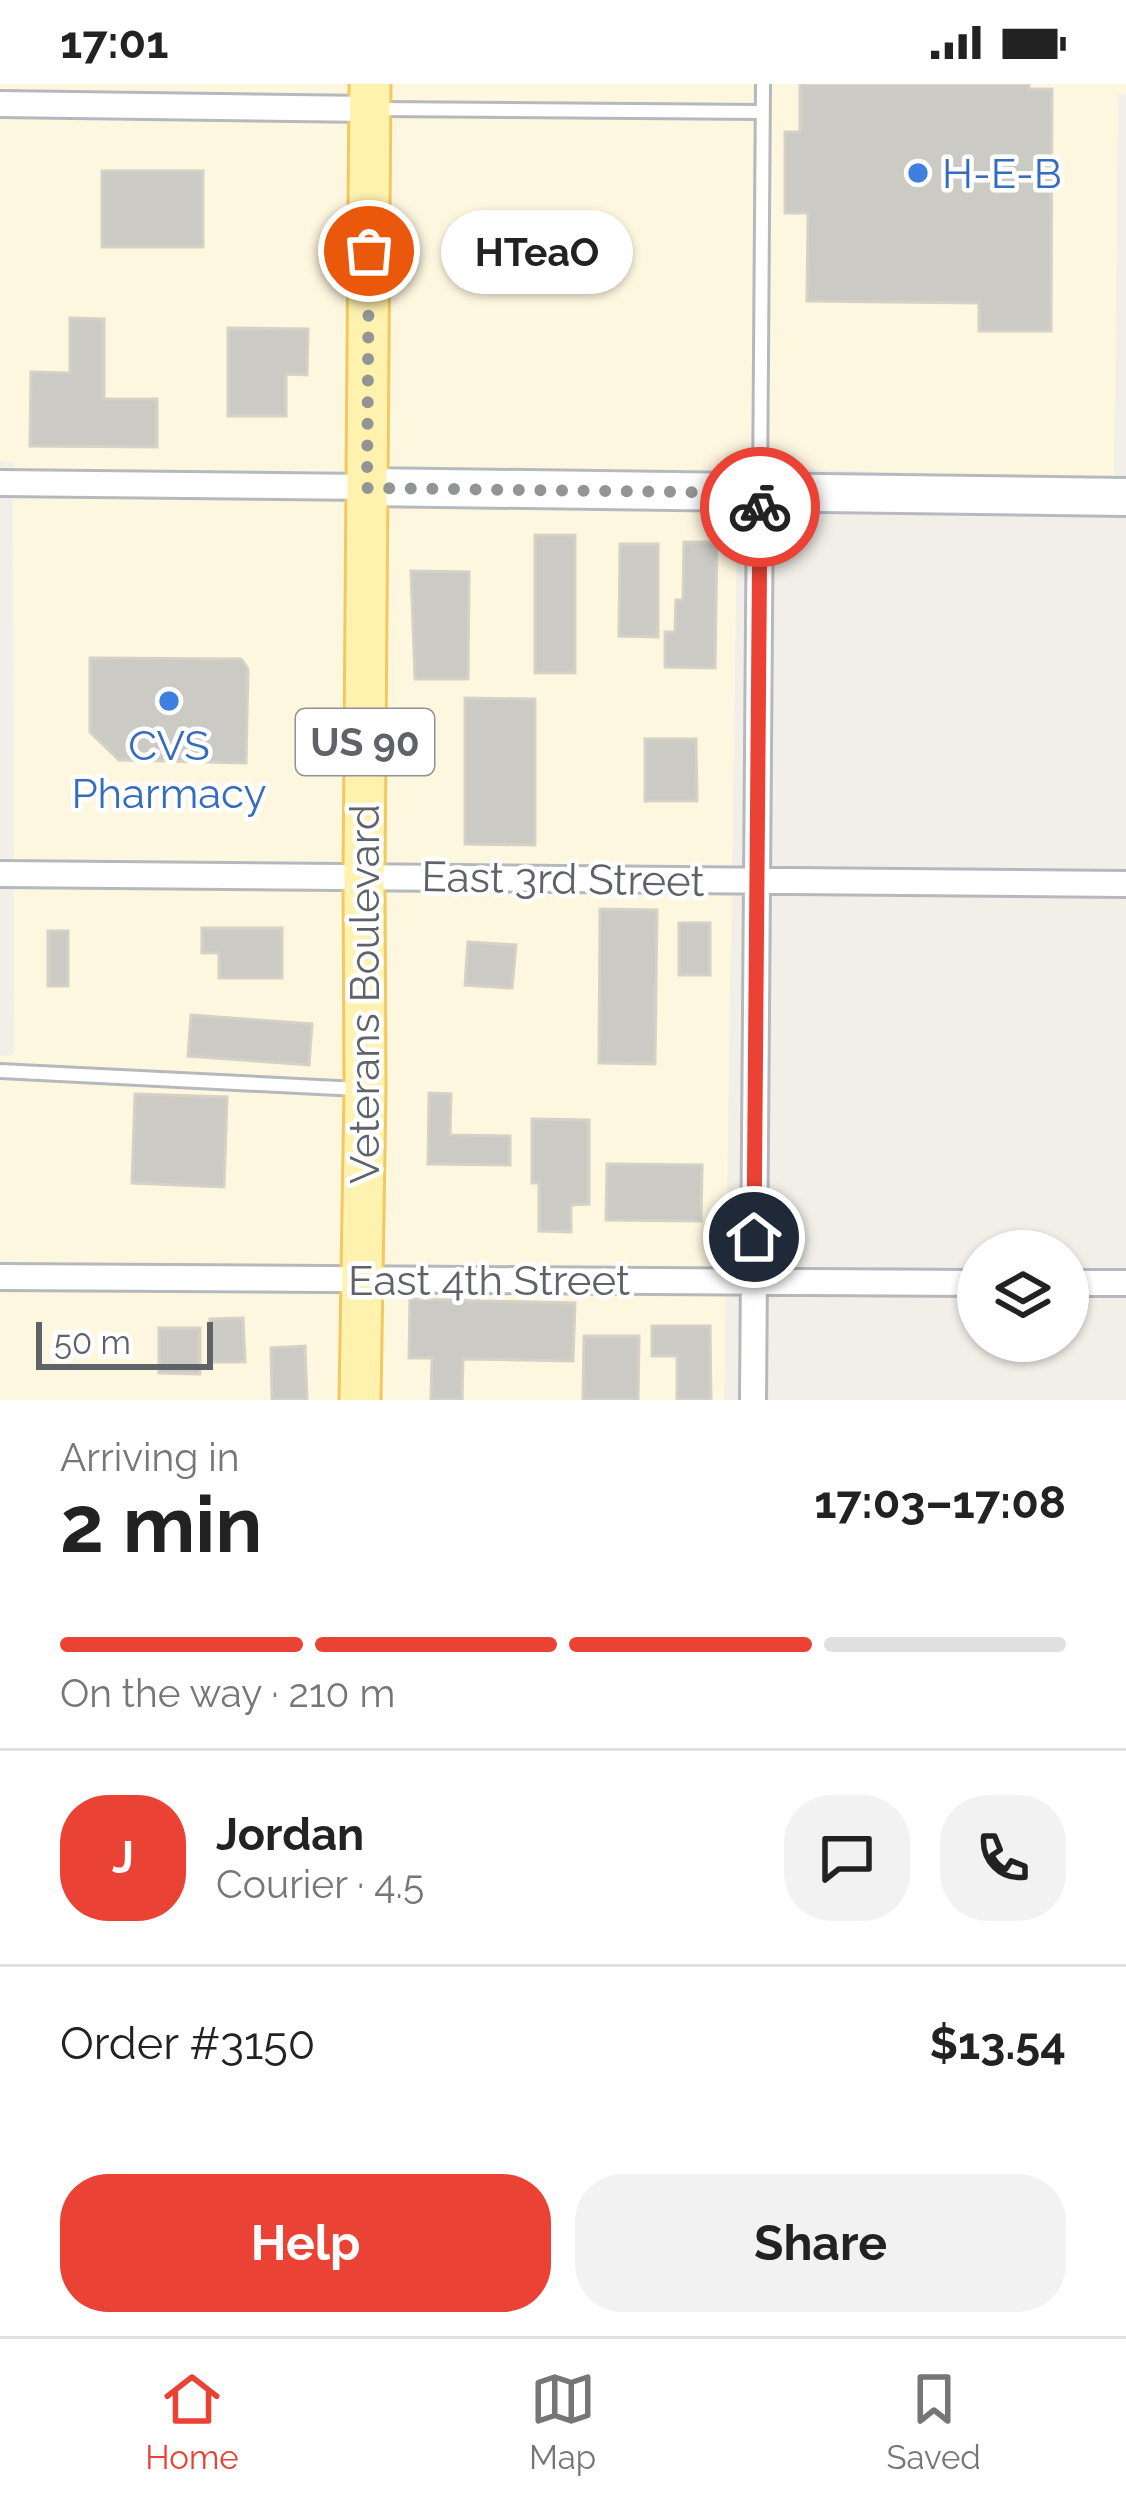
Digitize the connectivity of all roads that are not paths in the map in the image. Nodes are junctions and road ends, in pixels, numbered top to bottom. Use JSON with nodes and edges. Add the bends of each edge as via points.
{"nodes":[{"id":1,"x":763,"y":84,"type":"edge"},
{"id":2,"x":370,"y":96,"type":"edge"},
{"id":3,"x":0,"y":104,"type":"edge"},
{"id":4,"x":763,"y":112,"type":"junction"},
{"id":5,"x":0,"y":483,"type":"edge"},
{"id":6,"x":367,"y":488,"type":"junction"},
{"id":7,"x":760,"y":493,"type":"junction"},
{"id":8,"x":1126,"y":497,"type":"edge"},
{"id":9,"x":0,"y":874,"type":"edge"},
{"id":10,"x":364,"y":877,"type":"junction"},
{"id":11,"x":757,"y":881,"type":"junction"},
{"id":12,"x":1126,"y":884,"type":"edge"},
{"id":13,"x":0,"y":1071,"type":"edge"},
{"id":14,"x":365,"y":1089,"type":"junction"},
{"id":15,"x":0,"y":1277,"type":"edge"},
{"id":16,"x":361,"y":1279,"type":"junction"},
{"id":17,"x":754,"y":1281,"type":"junction"},
{"id":18,"x":957,"y":1282,"type":"edge"},
{"id":19,"x":1089,"y":1283,"type":"edge"},
{"id":20,"x":1126,"y":1283,"type":"edge"},
{"id":21,"x":360,"y":1400,"type":"edge"},
{"id":22,"x":753,"y":1400,"type":"edge"}],
"edges":[{"from":1,"to":4,"type":"lane"},
{"from":2,"to":3,"type":"street"},
{"from":2,"to":4,"type":"lane"},
{"from":2,"to":6,"type":"main road","name":"Veterans Boulevard","number":"US 90"},
{"from":4,"to":7,"type":"lane"},
{"from":5,"to":6,"type":"street"},
{"from":6,"to":7,"type":"street"},
{"from":6,"to":10,"type":"main road","name":"Veterans Boulevard","number":"US 90"},
{"from":7,"to":8,"type":"street"},
{"from":7,"to":11,"type":"street"},
{"from":9,"to":10,"type":"street","name":"East 3rd Street"},
{"from":10,"to":11,"type":"street","name":"East 3rd Street"},
{"from":10,"to":14,"type":"main road","name":"Veterans Boulevard","number":"US 90"},
{"from":11,"to":12,"type":"street","name":"East 3rd Street"},
{"from":11,"to":17,"type":"street"},
{"from":13,"to":14,"type":"lane"},
{"from":14,"to":16,"type":"main road","name":"Veterans Boulevard","number":"US 90"},
{"from":15,"to":16,"type":"street","name":"East 4th Street"},
{"from":16,"to":17,"type":"street","name":"East 4th Street"},
{"from":16,"to":21,"type":"main road","name":"Veterans Boulevard","number":"US 90"},
{"from":17,"to":18,"type":"street","name":"East 4th Street"},
{"from":17,"to":22,"type":"street"},
{"from":19,"to":20,"type":"street"}]}
